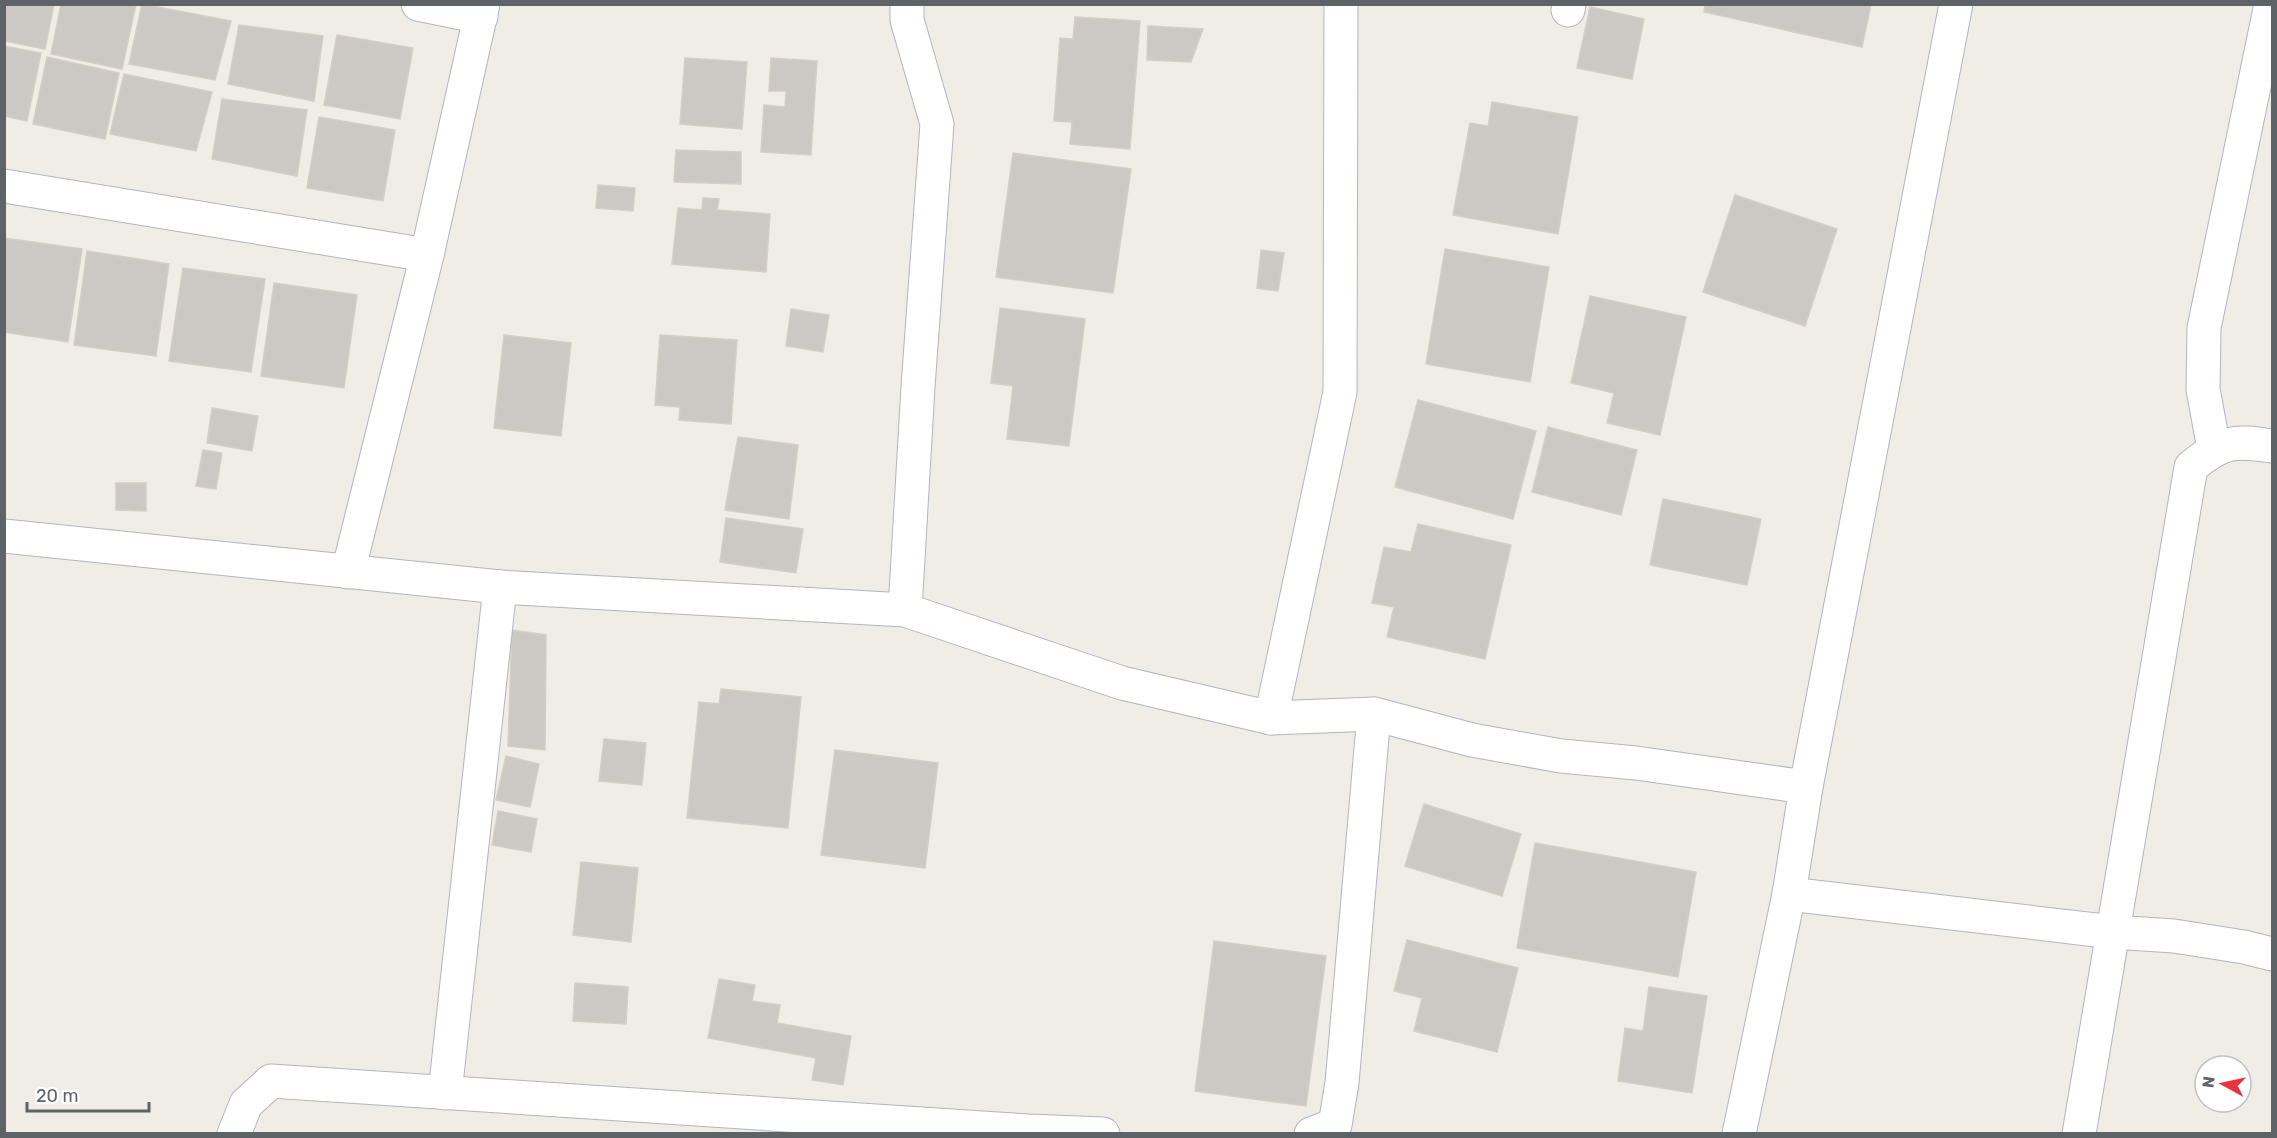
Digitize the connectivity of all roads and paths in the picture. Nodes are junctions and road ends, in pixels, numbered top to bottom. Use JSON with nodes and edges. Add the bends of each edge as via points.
{"nodes":[{"id":1,"x":418,"y":4,"type":"edge"},
{"id":2,"x":907,"y":4,"type":"edge"},
{"id":3,"x":1341,"y":4,"type":"edge"},
{"id":4,"x":1956,"y":4,"type":"edge"},
{"id":5,"x":2271,"y":4,"type":"edge"},
{"id":6,"x":482,"y":11,"type":"edge"},
{"id":7,"x":4,"y":186,"type":"edge"},
{"id":8,"x":427,"y":255,"type":"junction"},
{"id":9,"x":2272,"y":446,"type":"edge"},
{"id":10,"x":2214,"y":449,"type":"junction"},
{"id":11,"x":4,"y":536,"type":"edge"},
{"id":12,"x":348,"y":572,"type":"junction"},
{"id":13,"x":500,"y":587,"type":"junction"},
{"id":14,"x":905,"y":610,"type":"junction"},
{"id":15,"x":1374,"y":714,"type":"junction"},
{"id":16,"x":1271,"y":718,"type":"junction"},
{"id":17,"x":1806,"y":787,"type":"junction"},
{"id":18,"x":1789,"y":894,"type":"junction"},
{"id":19,"x":2113,"y":932,"type":"junction"},
{"id":20,"x":2272,"y":954,"type":"edge"},
{"id":21,"x":445,"y":1093,"type":"junction"},
{"id":22,"x":1028,"y":1132,"type":"edge"},
{"id":23,"x":234,"y":1134,"type":"edge"},
{"id":24,"x":1103,"y":1134,"type":"edge"},
{"id":25,"x":1311,"y":1134,"type":"edge"},
{"id":26,"x":1739,"y":1134,"type":"edge"},
{"id":27,"x":2079,"y":1134,"type":"edge"}],
"edges":[{"from":1,"to":6,"type":"street"},
{"from":2,"to":14,"type":"street","via":[[937,124]]},
{"from":3,"to":16,"type":"street","via":[[1340,392]]},
{"from":4,"to":17,"type":"street"},
{"from":5,"to":10,"type":"street","via":[[2204,328],[2203,389]]},
{"from":6,"to":8,"type":"street"},
{"from":7,"to":8,"type":"street"},
{"from":8,"to":12,"type":"street"},
{"from":9,"to":10,"type":"street","via":[[2243,442]]},
{"from":10,"to":19,"type":"street","via":[[2191,467]]},
{"from":11,"to":12,"type":"street"},
{"from":12,"to":13,"type":"street"},
{"from":13,"to":14,"type":"street"},
{"from":13,"to":21,"type":"street"},
{"from":14,"to":16,"type":"street","via":[[1122,683]]},
{"from":15,"to":16,"type":"street"},
{"from":15,"to":17,"type":"street","via":[[1472,740],[1561,756]]},
{"from":15,"to":25,"type":"street","via":[[1342,1083],[1335,1125]]},
{"from":17,"to":18,"type":"street"},
{"from":18,"to":19,"type":"street"},
{"from":18,"to":26,"type":"street"},
{"from":19,"to":20,"type":"street","via":[[2174,936]]},
{"from":19,"to":27,"type":"street"},
{"from":21,"to":22,"type":"street"},
{"from":21,"to":23,"type":"street","via":[[271,1081],[246,1104]]},
{"from":22,"to":24,"type":"street"}]}
